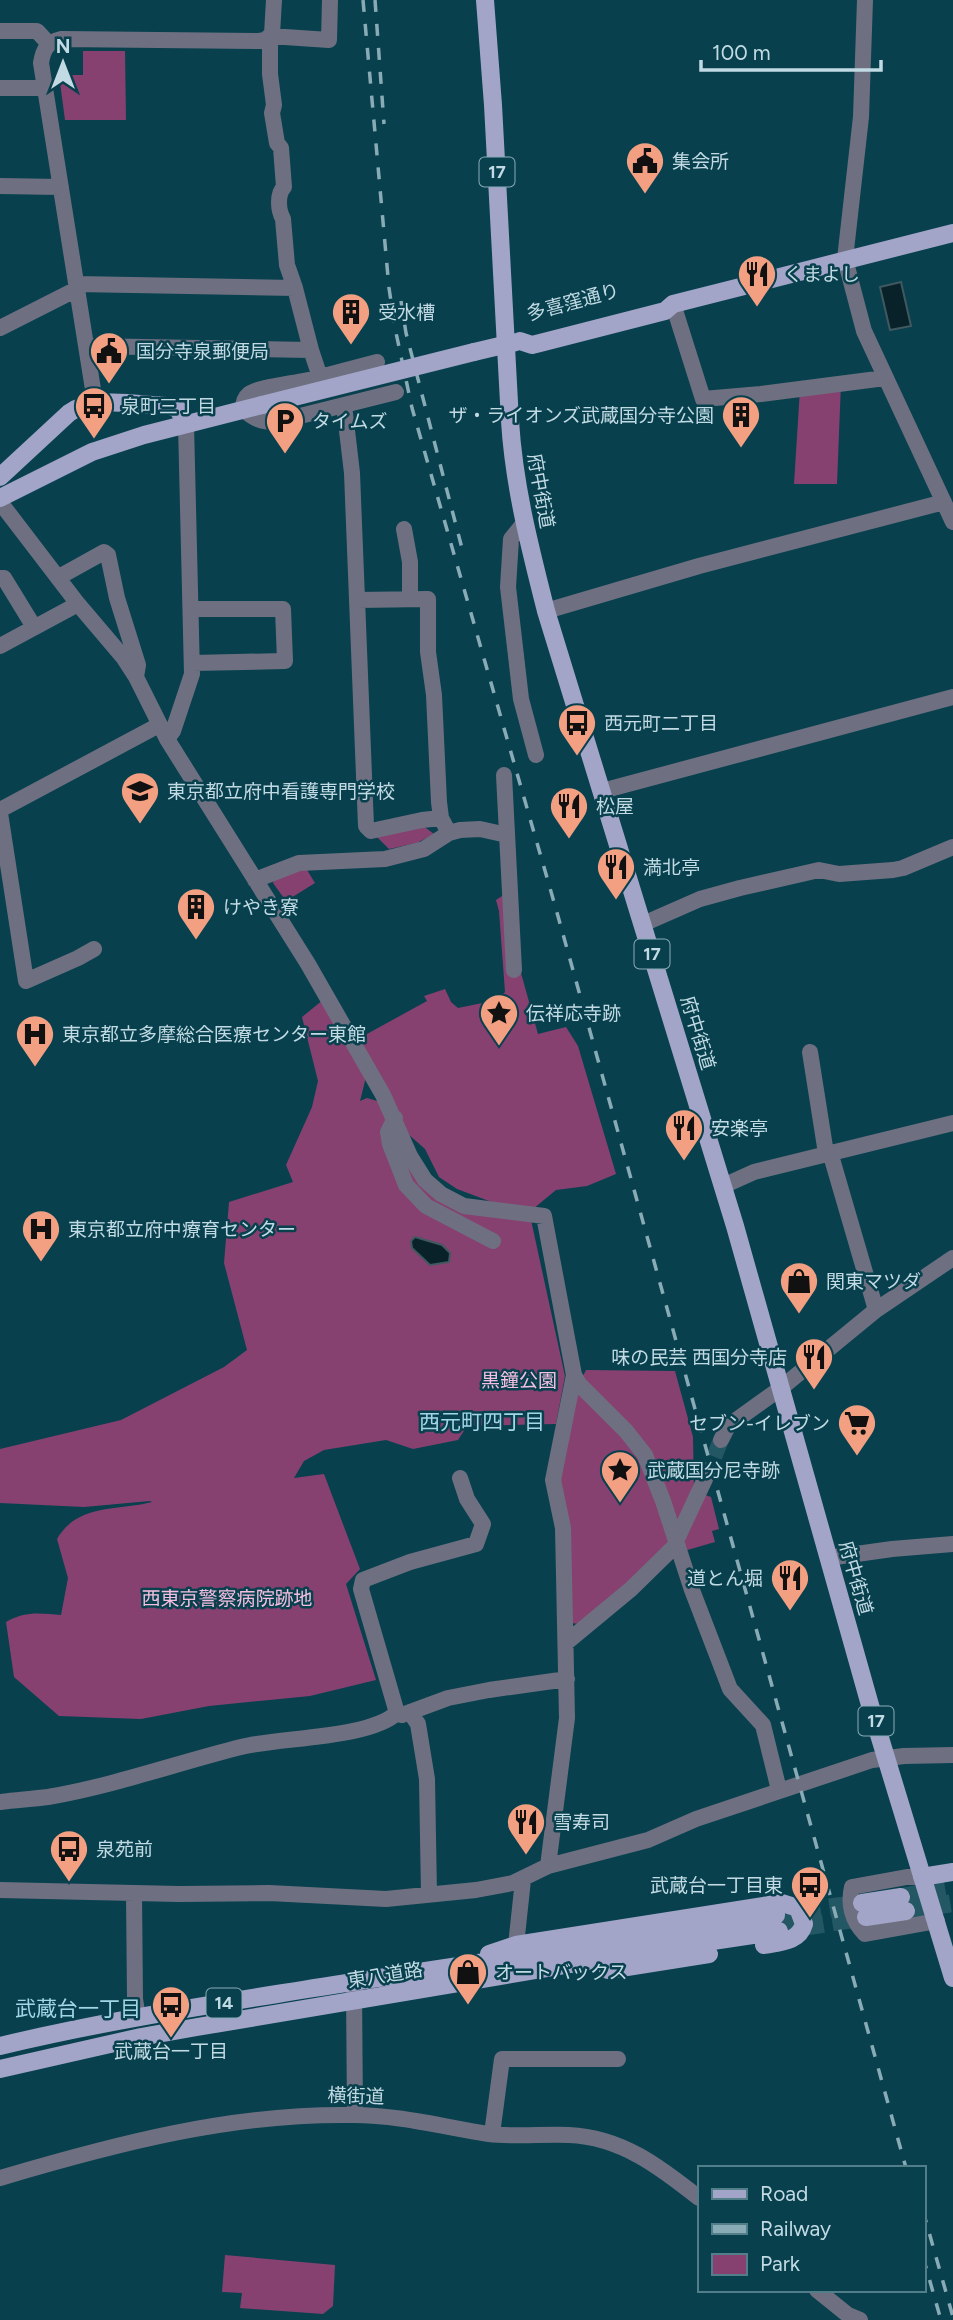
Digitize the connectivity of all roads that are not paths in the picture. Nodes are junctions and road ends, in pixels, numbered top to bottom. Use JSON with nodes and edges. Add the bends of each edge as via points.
{"nodes":[{"id":1,"x":274,"y":0,"type":"edge"},
{"id":2,"x":330,"y":0,"type":"edge"},
{"id":3,"x":485,"y":0,"type":"edge"},
{"id":4,"x":865,"y":0,"type":"edge"},
{"id":5,"x":0,"y":32,"type":"edge"},
{"id":6,"x":270,"y":36,"type":"junction"},
{"id":7,"x":49,"y":44,"type":"junction"},
{"id":8,"x":0,"y":88,"type":"edge"},
{"id":9,"x":45,"y":88,"type":"junction"},
{"id":10,"x":0,"y":186,"type":"edge"},
{"id":11,"x":61,"y":187,"type":"junction"},
{"id":12,"x":953,"y":233,"type":"edge"},
{"id":13,"x":845,"y":259,"type":"junction"},
{"id":14,"x":77,"y":287,"type":"junction"},
{"id":15,"x":295,"y":288,"type":"junction"},
{"id":16,"x":673,"y":304,"type":"junction"},
{"id":17,"x":0,"y":328,"type":"edge"},
{"id":18,"x":512,"y":342,"type":"junction"},
{"id":19,"x":87,"y":346,"type":"junction"},
{"id":20,"x":311,"y":350,"type":"junction"},
{"id":21,"x":377,"y":362,"type":"dead end"},
{"id":22,"x":353,"y":368,"type":"junction"},
{"id":23,"x":320,"y":377,"type":"junction"},
{"id":24,"x":885,"y":378,"type":"junction"},
{"id":25,"x":396,"y":392,"type":"dead end"},
{"id":26,"x":362,"y":400,"type":"junction"},
{"id":27,"x":94,"y":402,"type":"junction"},
{"id":28,"x":344,"y":405,"type":"junction"},
{"id":29,"x":243,"y":409,"type":"junction"},
{"id":30,"x":186,"y":424,"type":"junction"},
{"id":31,"x":0,"y":477,"type":"edge"},
{"id":32,"x":0,"y":500,"type":"edge"},
{"id":33,"x":944,"y":502,"type":"junction"},
{"id":34,"x":953,"y":522,"type":"edge"},
{"id":35,"x":524,"y":523,"type":"junction"},
{"id":36,"x":404,"y":529,"type":"dead end"},
{"id":37,"x":59,"y":577,"type":"junction"},
{"id":38,"x":0,"y":578,"type":"edge"},
{"id":39,"x":410,"y":599,"type":"junction"},
{"id":40,"x":357,"y":600,"type":"junction"},
{"id":41,"x":78,"y":604,"type":"junction"},
{"id":42,"x":191,"y":609,"type":"junction"},
{"id":43,"x":547,"y":611,"type":"junction"},
{"id":44,"x":34,"y":627,"type":"junction"},
{"id":45,"x":0,"y":646,"type":"edge"},
{"id":46,"x":192,"y":663,"type":"junction"},
{"id":47,"x":136,"y":677,"type":"junction"},
{"id":48,"x":953,"y":698,"type":"edge"},
{"id":49,"x":163,"y":732,"type":"junction"},
{"id":50,"x":536,"y":755,"type":"dead end"},
{"id":51,"x":504,"y":775,"type":"dead end"},
{"id":52,"x":602,"y":791,"type":"junction"},
{"id":53,"x":0,"y":812,"type":"edge"},
{"id":54,"x":441,"y":818,"type":"junction"},
{"id":55,"x":449,"y":833,"type":"junction"},
{"id":56,"x":507,"y":835,"type":"junction"},
{"id":57,"x":953,"y":847,"type":"edge"},
{"id":58,"x":255,"y":880,"type":"junction"},
{"id":59,"x":643,"y":924,"type":"junction"},
{"id":60,"x":94,"y":949,"type":"dead end"},
{"id":61,"x":514,"y":970,"type":"dead end"},
{"id":62,"x":810,"y":1052,"type":"dead end"},
{"id":63,"x":395,"y":1118,"type":"junction"},
{"id":64,"x":953,"y":1124,"type":"edge"},
{"id":65,"x":828,"y":1153,"type":"junction"},
{"id":66,"x":723,"y":1186,"type":"junction"},
{"id":67,"x":493,"y":1241,"type":"dead end"},
{"id":68,"x":949,"y":1263,"type":"edge"},
{"id":69,"x":876,"y":1310,"type":"junction"},
{"id":70,"x":574,"y":1375,"type":"junction"},
{"id":71,"x":782,"y":1388,"type":"junction"},
{"id":72,"x":722,"y":1440,"type":"tunnel mouth"},
{"id":73,"x":460,"y":1478,"type":"dead end"},
{"id":74,"x":705,"y":1479,"type":"tunnel mouth"},
{"id":75,"x":677,"y":1543,"type":"junction"},
{"id":76,"x":953,"y":1544,"type":"edge"},
{"id":77,"x":828,"y":1558,"type":"junction"},
{"id":78,"x":567,"y":1642,"type":"junction"},
{"id":79,"x":567,"y":1679,"type":"junction"},
{"id":80,"x":403,"y":1712,"type":"junction"},
{"id":81,"x":953,"y":1755,"type":"edge"},
{"id":82,"x":888,"y":1757,"type":"junction"},
{"id":83,"x":779,"y":1790,"type":"junction"},
{"id":84,"x":0,"y":1802,"type":"edge"},
{"id":85,"x":548,"y":1866,"type":"junction"},
{"id":86,"x":953,"y":1872,"type":"edge"},
{"id":87,"x":922,"y":1877,"type":"junction"},
{"id":88,"x":523,"y":1880,"type":"junction"},
{"id":89,"x":0,"y":1890,"type":"edge"},
{"id":90,"x":134,"y":1893,"type":"junction"},
{"id":91,"x":429,"y":1895,"type":"junction"},
{"id":92,"x":904,"y":1904,"type":"tunnel mouth"},
{"id":93,"x":864,"y":1910,"type":"tunnel mouth"},
{"id":94,"x":945,"y":1919,"type":"edge"},
{"id":95,"x":516,"y":1945,"type":"junction"},
{"id":96,"x":449,"y":1968,"type":"junction"},
{"id":97,"x":953,"y":1978,"type":"edge"},
{"id":98,"x":354,"y":1982,"type":"junction"},
{"id":99,"x":438,"y":1987,"type":"junction"},
{"id":100,"x":354,"y":2001,"type":"junction"},
{"id":101,"x":138,"y":2018,"type":"junction"},
{"id":102,"x":0,"y":2046,"type":"edge"},
{"id":103,"x":102,"y":2046,"type":"junction"},
{"id":104,"x":618,"y":2059,"type":"dead end"},
{"id":105,"x":0,"y":2061,"type":"edge"},
{"id":106,"x":0,"y":2069,"type":"edge"},
{"id":107,"x":355,"y":2115,"type":"junction"},
{"id":108,"x":492,"y":2134,"type":"junction"},
{"id":109,"x":0,"y":2178,"type":"edge"},
{"id":110,"x":698,"y":2197,"type":"edge"},
{"id":111,"x":819,"y":2292,"type":"edge"},
{"id":112,"x":860,"y":2320,"type":"edge"}],
"edges":[{"from":1,"to":6,"type":"street"},
{"from":2,"to":6,"type":"street","via":[[329,40]]},
{"from":3,"to":18,"type":"main road","name":"府中街道","number":"17"},
{"from":4,"to":13,"type":"street","via":[[861,117]]},
{"from":5,"to":7,"type":"street","via":[[37,32]]},
{"from":6,"to":7,"type":"street","via":[[259,41],[61,39]]},
{"from":6,"to":15,"type":"street","via":[[272,113],[284,173],[279,212]]},
{"from":7,"to":9,"type":"street","via":[[41,63]]},
{"from":8,"to":9,"type":"street"},
{"from":9,"to":11,"type":"street"},
{"from":10,"to":11,"type":"street"},
{"from":11,"to":14,"type":"street"},
{"from":12,"to":13,"type":"main road","name":"多喜窪通り"},
{"from":13,"to":16,"type":"main road","name":"多喜窪通り"},
{"from":13,"to":24,"type":"street","via":[[864,331]]},
{"from":14,"to":15,"type":"street"},
{"from":14,"to":17,"type":"street"},
{"from":14,"to":19,"type":"street"},
{"from":15,"to":20,"type":"street"},
{"from":16,"to":18,"type":"main road","name":"多喜窪通り","via":[[665,311],[532,345]]},
{"from":16,"to":24,"type":"street","via":[[703,399]]},
{"from":18,"to":29,"type":"main road","name":"多喜窪通り","bridge":true},
{"from":18,"to":35,"type":"main road","name":"府中街道","number":"17","via":[[512,458]]},
{"from":19,"to":20,"type":"street"},
{"from":19,"to":27,"type":"street"},
{"from":20,"to":23,"type":"street"},
{"from":21,"to":22,"type":"street"},
{"from":22,"to":23,"type":"street"},
{"from":22,"to":26,"type":"street"},
{"from":23,"to":29,"type":"street","via":[[249,394]]},
{"from":24,"to":33,"type":"street"},
{"from":25,"to":26,"type":"street"},
{"from":26,"to":28,"type":"street"},
{"from":27,"to":30,"type":"main road","via":[[170,406],[178,409]]},
{"from":27,"to":31,"type":"main road","via":[[69,413]]},
{"from":28,"to":29,"type":"street","via":[[276,422],[254,419]]},
{"from":28,"to":40,"type":"street"},
{"from":29,"to":30,"type":"main road"},
{"from":30,"to":32,"type":"main road","via":[[92,452]]},
{"from":30,"to":42,"type":"street"},
{"from":32,"to":37,"type":"street"},
{"from":33,"to":34,"type":"street"},
{"from":33,"to":43,"type":"street"},
{"from":35,"to":43,"type":"main road","name":"府中街道","number":"17"},
{"from":35,"to":50,"type":"street","via":[[511,539],[508,587],[522,699]]},
{"from":36,"to":39,"type":"street"},
{"from":37,"to":41,"type":"street"},
{"from":37,"to":47,"type":"street","via":[[104,552],[108,555],[138,665]]},
{"from":38,"to":44,"type":"street"},
{"from":39,"to":40,"type":"street"},
{"from":39,"to":54,"type":"street","via":[[428,599]]},
{"from":40,"to":54,"type":"street","via":[[366,826],[371,831]]},
{"from":41,"to":44,"type":"street"},
{"from":41,"to":47,"type":"street"},
{"from":42,"to":46,"type":"street"},
{"from":42,"to":46,"type":"street","via":[[284,609],[285,661]]},
{"from":43,"to":52,"type":"main road","name":"府中街道","number":"17"},
{"from":44,"to":45,"type":"street"},
{"from":46,"to":49,"type":"street","via":[[173,731]]},
{"from":47,"to":49,"type":"street"},
{"from":48,"to":52,"type":"street"},
{"from":49,"to":53,"type":"street"},
{"from":49,"to":58,"type":"street"},
{"from":51,"to":56,"type":"street"},
{"from":52,"to":59,"type":"main road","name":"府中街道","number":"17"},
{"from":53,"to":60,"type":"street","via":[[26,981]]},
{"from":54,"to":55,"type":"street"},
{"from":55,"to":56,"type":"street","via":[[480,829]]},
{"from":55,"to":58,"type":"street","via":[[424,849],[385,859],[299,863]]},
{"from":56,"to":61,"type":"street"},
{"from":57,"to":59,"type":"street","via":[[892,870],[839,874],[819,870],[740,888],[699,899]]},
{"from":58,"to":63,"type":"street"},
{"from":59,"to":66,"type":"main road","name":"府中街道","number":"17"},
{"from":62,"to":65,"type":"street"},
{"from":63,"to":67,"type":"street","via":[[388,1132],[390,1144],[407,1185],[426,1206]]},
{"from":63,"to":70,"type":"street","via":[[410,1156],[425,1180],[441,1194],[464,1206],[544,1216]]},
{"from":64,"to":65,"type":"street"},
{"from":65,"to":66,"type":"street","via":[[754,1172]]},
{"from":65,"to":69,"type":"street"},
{"from":66,"to":71,"type":"main road","name":"府中街道","number":"17"},
{"from":68,"to":69,"type":"street"},
{"from":69,"to":71,"type":"street"},
{"from":70,"to":75,"type":"street","via":[[645,1455]]},
{"from":70,"to":78,"type":"street","via":[[553,1480],[562,1515]]},
{"from":71,"to":72,"type":"street","via":[[728,1426]]},
{"from":71,"to":77,"type":"main road","name":"府中街道","number":"17"},
{"from":73,"to":80,"type":"street","via":[[482,1524],[476,1544],[363,1580],[360,1589]]},
{"from":74,"to":75,"type":"street"},
{"from":75,"to":78,"type":"street"},
{"from":75,"to":83,"type":"street","via":[[730,1689],[762,1724]]},
{"from":76,"to":77,"type":"street"},
{"from":77,"to":82,"type":"main road","name":"府中街道","number":"17"},
{"from":78,"to":79,"type":"street"},
{"from":79,"to":80,"type":"street","via":[[448,1698]]},
{"from":79,"to":85,"type":"street","via":[[567,1718]]},
{"from":80,"to":84,"type":"street","via":[[355,1730],[243,1746],[49,1797]]},
{"from":80,"to":91,"type":"street","via":[[418,1724],[427,1779]]},
{"from":81,"to":82,"type":"street"},
{"from":82,"to":83,"type":"street"},
{"from":82,"to":87,"type":"main road","name":"府中街道","number":"17"},
{"from":83,"to":85,"type":"street","via":[[648,1840]]},
{"from":85,"to":88,"type":"street"},
{"from":86,"to":87,"type":"main road"},
{"from":87,"to":94,"type":"main road","name":"府中街道","number":"17"},
{"from":87,"to":94,"type":"street","via":[[852,1886],[856,1925],[865,1934]]},
{"from":88,"to":91,"type":"street"},
{"from":88,"to":95,"type":"street"},
{"from":89,"to":90,"type":"street"},
{"from":90,"to":91,"type":"street","via":[[386,1899]]},
{"from":90,"to":101,"type":"street"},
{"from":92,"to":93,"type":"main road"},
{"from":94,"to":97,"type":"main road","name":"府中街道","number":"17"},
{"from":95,"to":96,"type":"main road","number":"14"},
{"from":95,"to":99,"type":"main road","number":"14","via":[[782,1903],[798,1908],[804,1924],[788,1941],[510,1986]]},
{"from":96,"to":98,"type":"main road","name":"東八道路","number":"14"},
{"from":96,"to":99,"type":"main road","name":"東八道路","number":"14","via":[[778,1923],[654,1950]]},
{"from":98,"to":100,"type":"street"},
{"from":98,"to":101,"type":"main road","name":"東八道路","number":"14"},
{"from":99,"to":100,"type":"main road","name":"東八道路","number":"14"},
{"from":100,"to":103,"type":"main road","name":"東八道路","number":"14"},
{"from":100,"to":107,"type":"street"},
{"from":101,"to":102,"type":"main road","name":"東八道路","number":"14"},
{"from":103,"to":105,"type":"main road"},
{"from":103,"to":106,"type":"main road","name":"東八道路","number":"14"},
{"from":104,"to":108,"type":"street","via":[[502,2059]]},
{"from":107,"to":108,"type":"street","name":"横街道"},
{"from":107,"to":109,"type":"street","name":"横街道","via":[[234,2122],[91,2151]]},
{"from":108,"to":110,"type":"street","name":"横街道","via":[[579,2136],[616,2144],[643,2156]]},
{"from":111,"to":112,"type":"street"}]}
